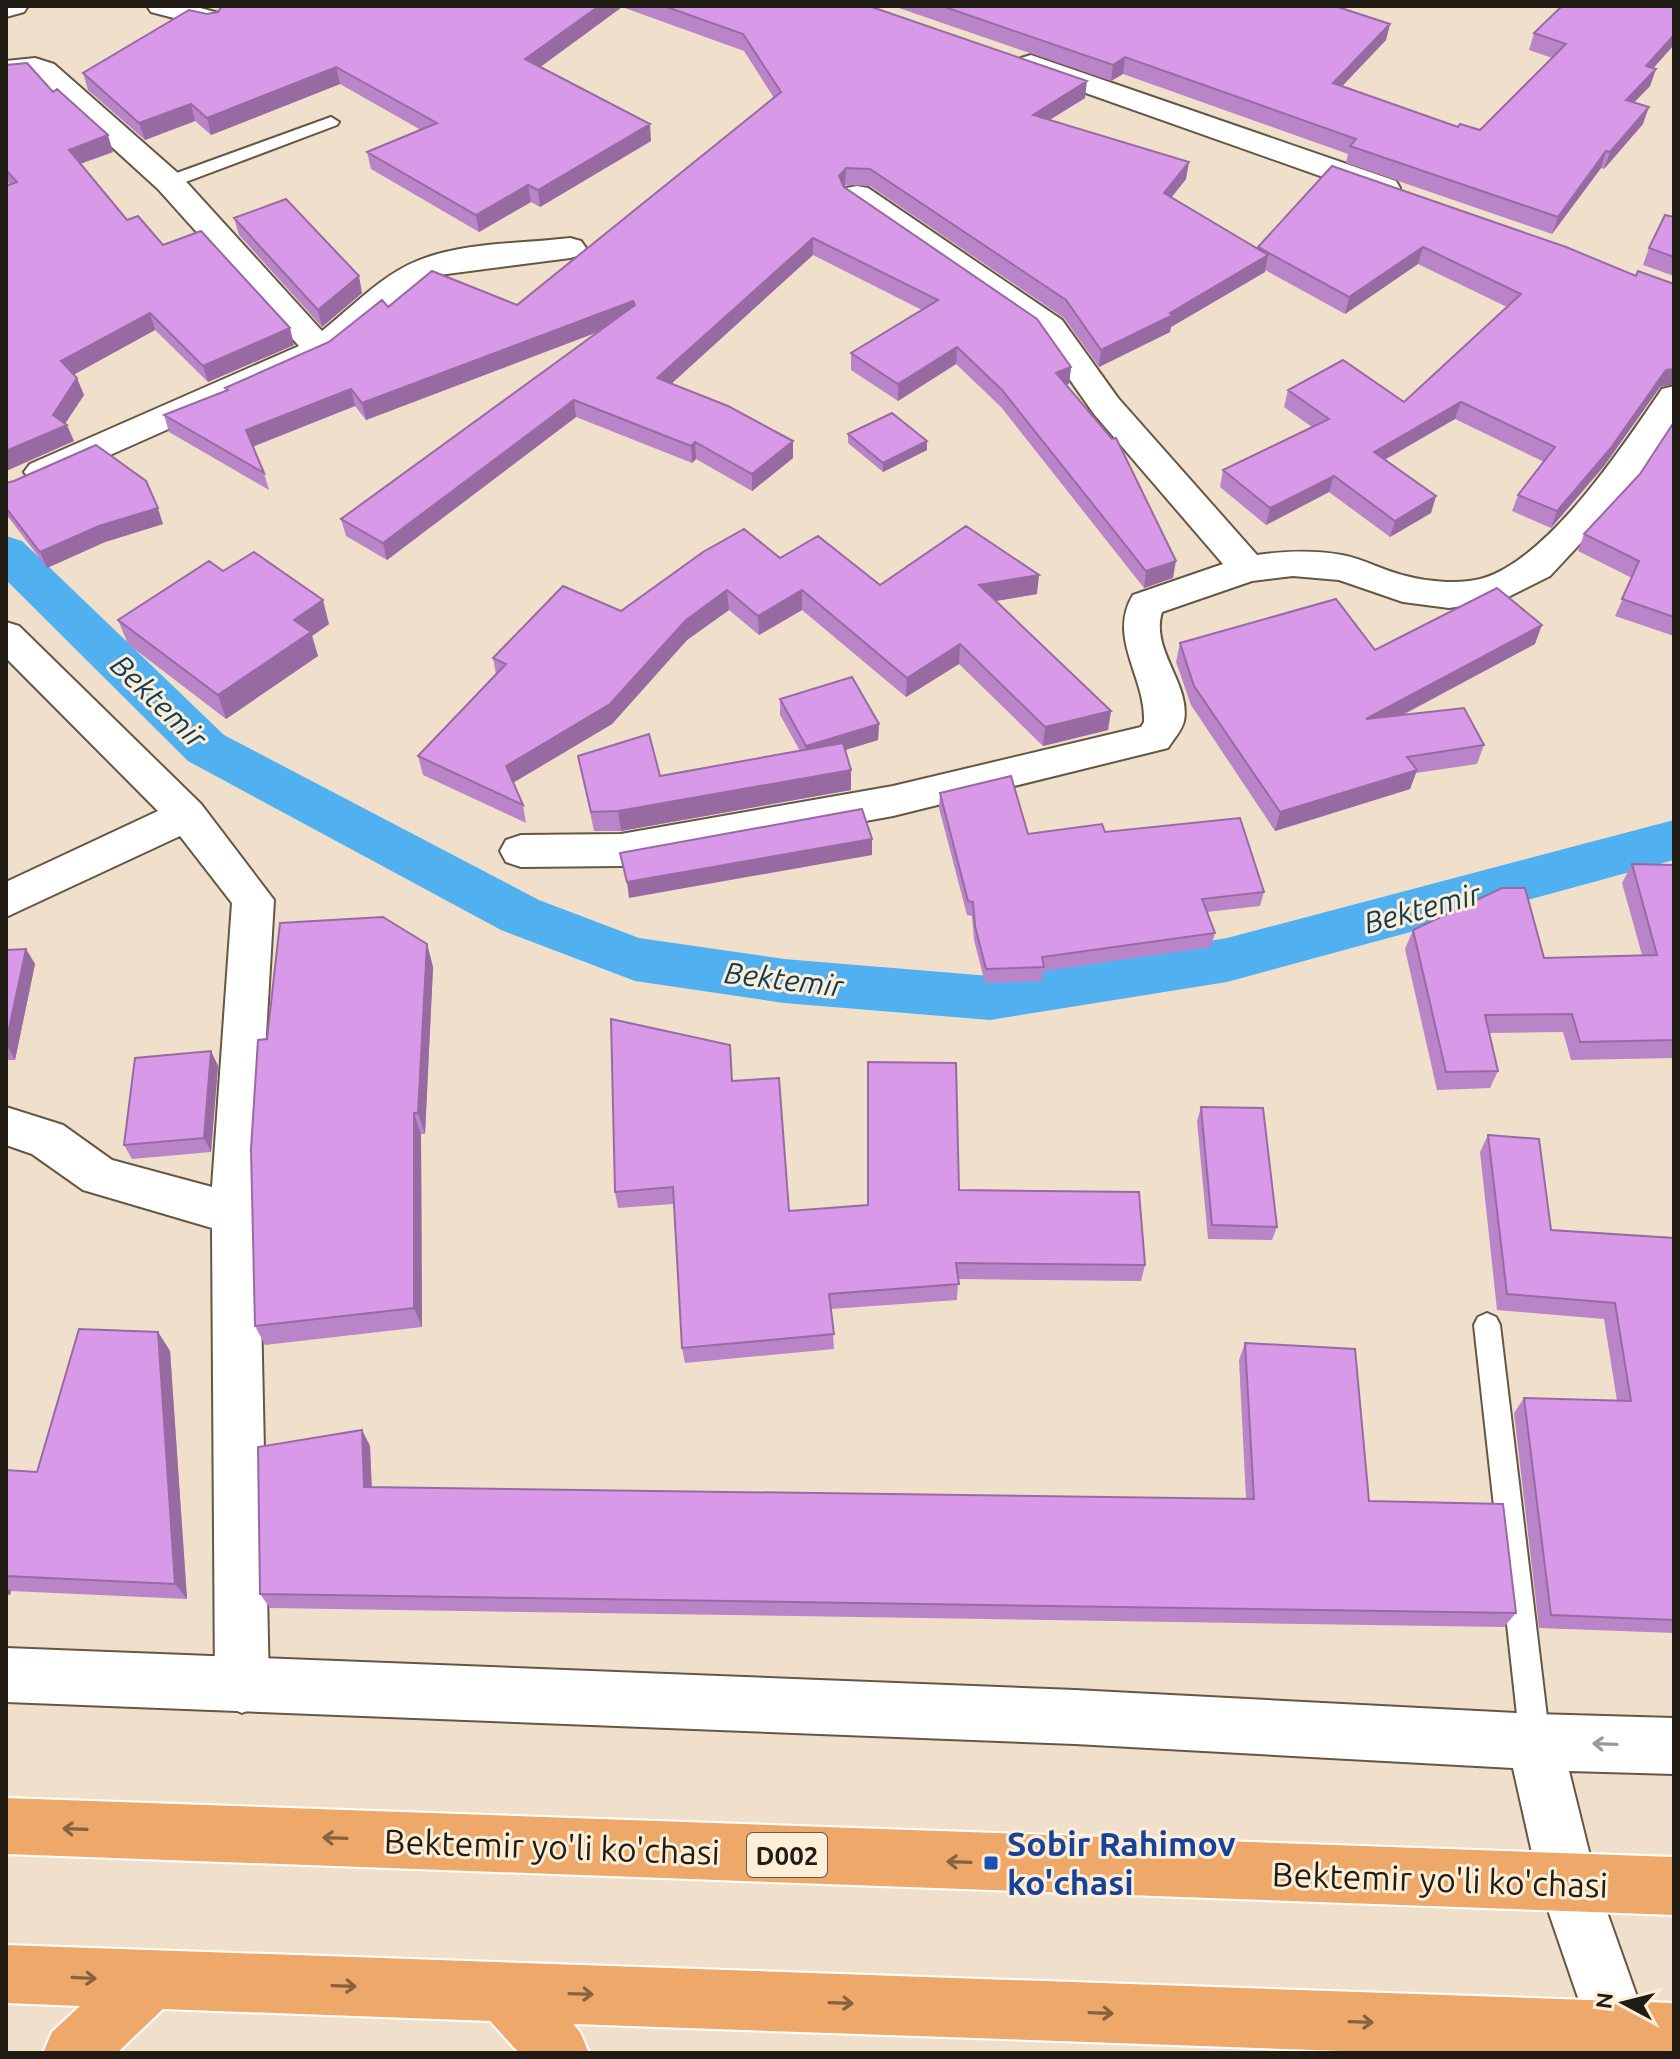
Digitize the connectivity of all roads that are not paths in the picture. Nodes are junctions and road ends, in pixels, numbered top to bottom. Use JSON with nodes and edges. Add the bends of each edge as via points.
{"nodes":[{"id":1,"x":14,"y":6,"type":"edge"},
{"id":2,"x":161,"y":6,"type":"edge"},
{"id":3,"x":6,"y":9,"type":"edge"},
{"id":4,"x":212,"y":20,"type":"edge"},
{"id":5,"x":1008,"y":56,"type":"edge"},
{"id":6,"x":6,"y":70,"type":"edge"},
{"id":7,"x":331,"y":122,"type":"dead end"},
{"id":8,"x":169,"y":182,"type":"junction"},
{"id":9,"x":857,"y":195,"type":"edge"},
{"id":10,"x":1408,"y":196,"type":"edge"},
{"id":11,"x":570,"y":248,"type":"dead end"},
{"id":12,"x":320,"y":349,"type":"junction"},
{"id":13,"x":1674,"y":397,"type":"edge"},
{"id":14,"x":7,"y":487,"type":"edge"},
{"id":15,"x":1248,"y":569,"type":"junction"},
{"id":16,"x":11,"y":648,"type":"edge"},
{"id":17,"x":187,"y":815,"type":"junction"},
{"id":18,"x":521,"y":851,"type":"dead end"},
{"id":19,"x":6,"y":901,"type":"edge"},
{"id":20,"x":6,"y":1126,"type":"edge"},
{"id":21,"x":237,"y":1214,"type":"junction"},
{"id":22,"x":1487,"y":1325,"type":"dead end"},
{"id":23,"x":6,"y":1675,"type":"edge"},
{"id":24,"x":242,"y":1686,"type":"junction"},
{"id":25,"x":1535,"y":1742,"type":"junction"},
{"id":26,"x":1674,"y":1746,"type":"edge"},
{"id":27,"x":6,"y":1826,"type":"edge"},
{"id":28,"x":1568,"y":1884,"type":"junction"},
{"id":29,"x":1674,"y":1886,"type":"edge"},
{"id":30,"x":6,"y":1974,"type":"edge"},
{"id":31,"x":150,"y":1981,"type":"junction"},
{"id":32,"x":503,"y":1991,"type":"junction"},
{"id":33,"x":1640,"y":2039,"type":"edge"},
{"id":34,"x":73,"y":2053,"type":"edge"},
{"id":35,"x":559,"y":2053,"type":"edge"}],
"edges":[{"from":1,"to":3,"type":"street"},
{"from":2,"to":4,"type":"street"},
{"from":5,"to":10,"type":"street"},
{"from":6,"to":8,"type":"street","via":[[44,70]]},
{"from":7,"to":8,"type":"lane"},
{"from":8,"to":12,"type":"street"},
{"from":9,"to":15,"type":"street","via":[[1050,327],[1106,406]]},
{"from":11,"to":12,"type":"street","via":[[428,268]]},
{"from":12,"to":14,"type":"street"},
{"from":13,"to":15,"type":"street","via":[[1618,481],[1557,546],[1537,567],[1491,590],[1449,595],[1403,589],[1342,568],[1293,563]]},
{"from":15,"to":18,"type":"street","via":[[1146,604],[1139,617],[1164,722],[1154,738],[893,801],[621,850]]},
{"from":16,"to":17,"type":"street"},
{"from":17,"to":19,"type":"street"},
{"from":17,"to":21,"type":"street","via":[[253,900],[235,1170]]},
{"from":20,"to":21,"type":"street","via":[[47,1139],[99,1176]]},
{"from":21,"to":24,"type":"street"},
{"from":22,"to":25,"type":"lane"},
{"from":23,"to":24,"type":"street"},
{"from":24,"to":25,"type":"street","via":[[1075,1717]]},
{"from":26,"to":25,"type":"street","one_way":true},
{"from":25,"to":28,"type":"street"},
{"from":28,"to":27,"type":"highway","name":"Bektemir yo'li ko'chasi","number":"D002","one_way":true},
{"from":28,"to":29,"type":"highway","name":"Bektemir yo'li ko'chasi","number":"D002"},
{"from":28,"to":33,"type":"street"},
{"from":30,"to":31,"type":"highway","one_way":true},
{"from":31,"to":32,"type":"highway","one_way":true},
{"from":31,"to":34,"type":"highway"},
{"from":32,"to":33,"type":"highway","one_way":true},
{"from":32,"to":35,"type":"highway"}]}
